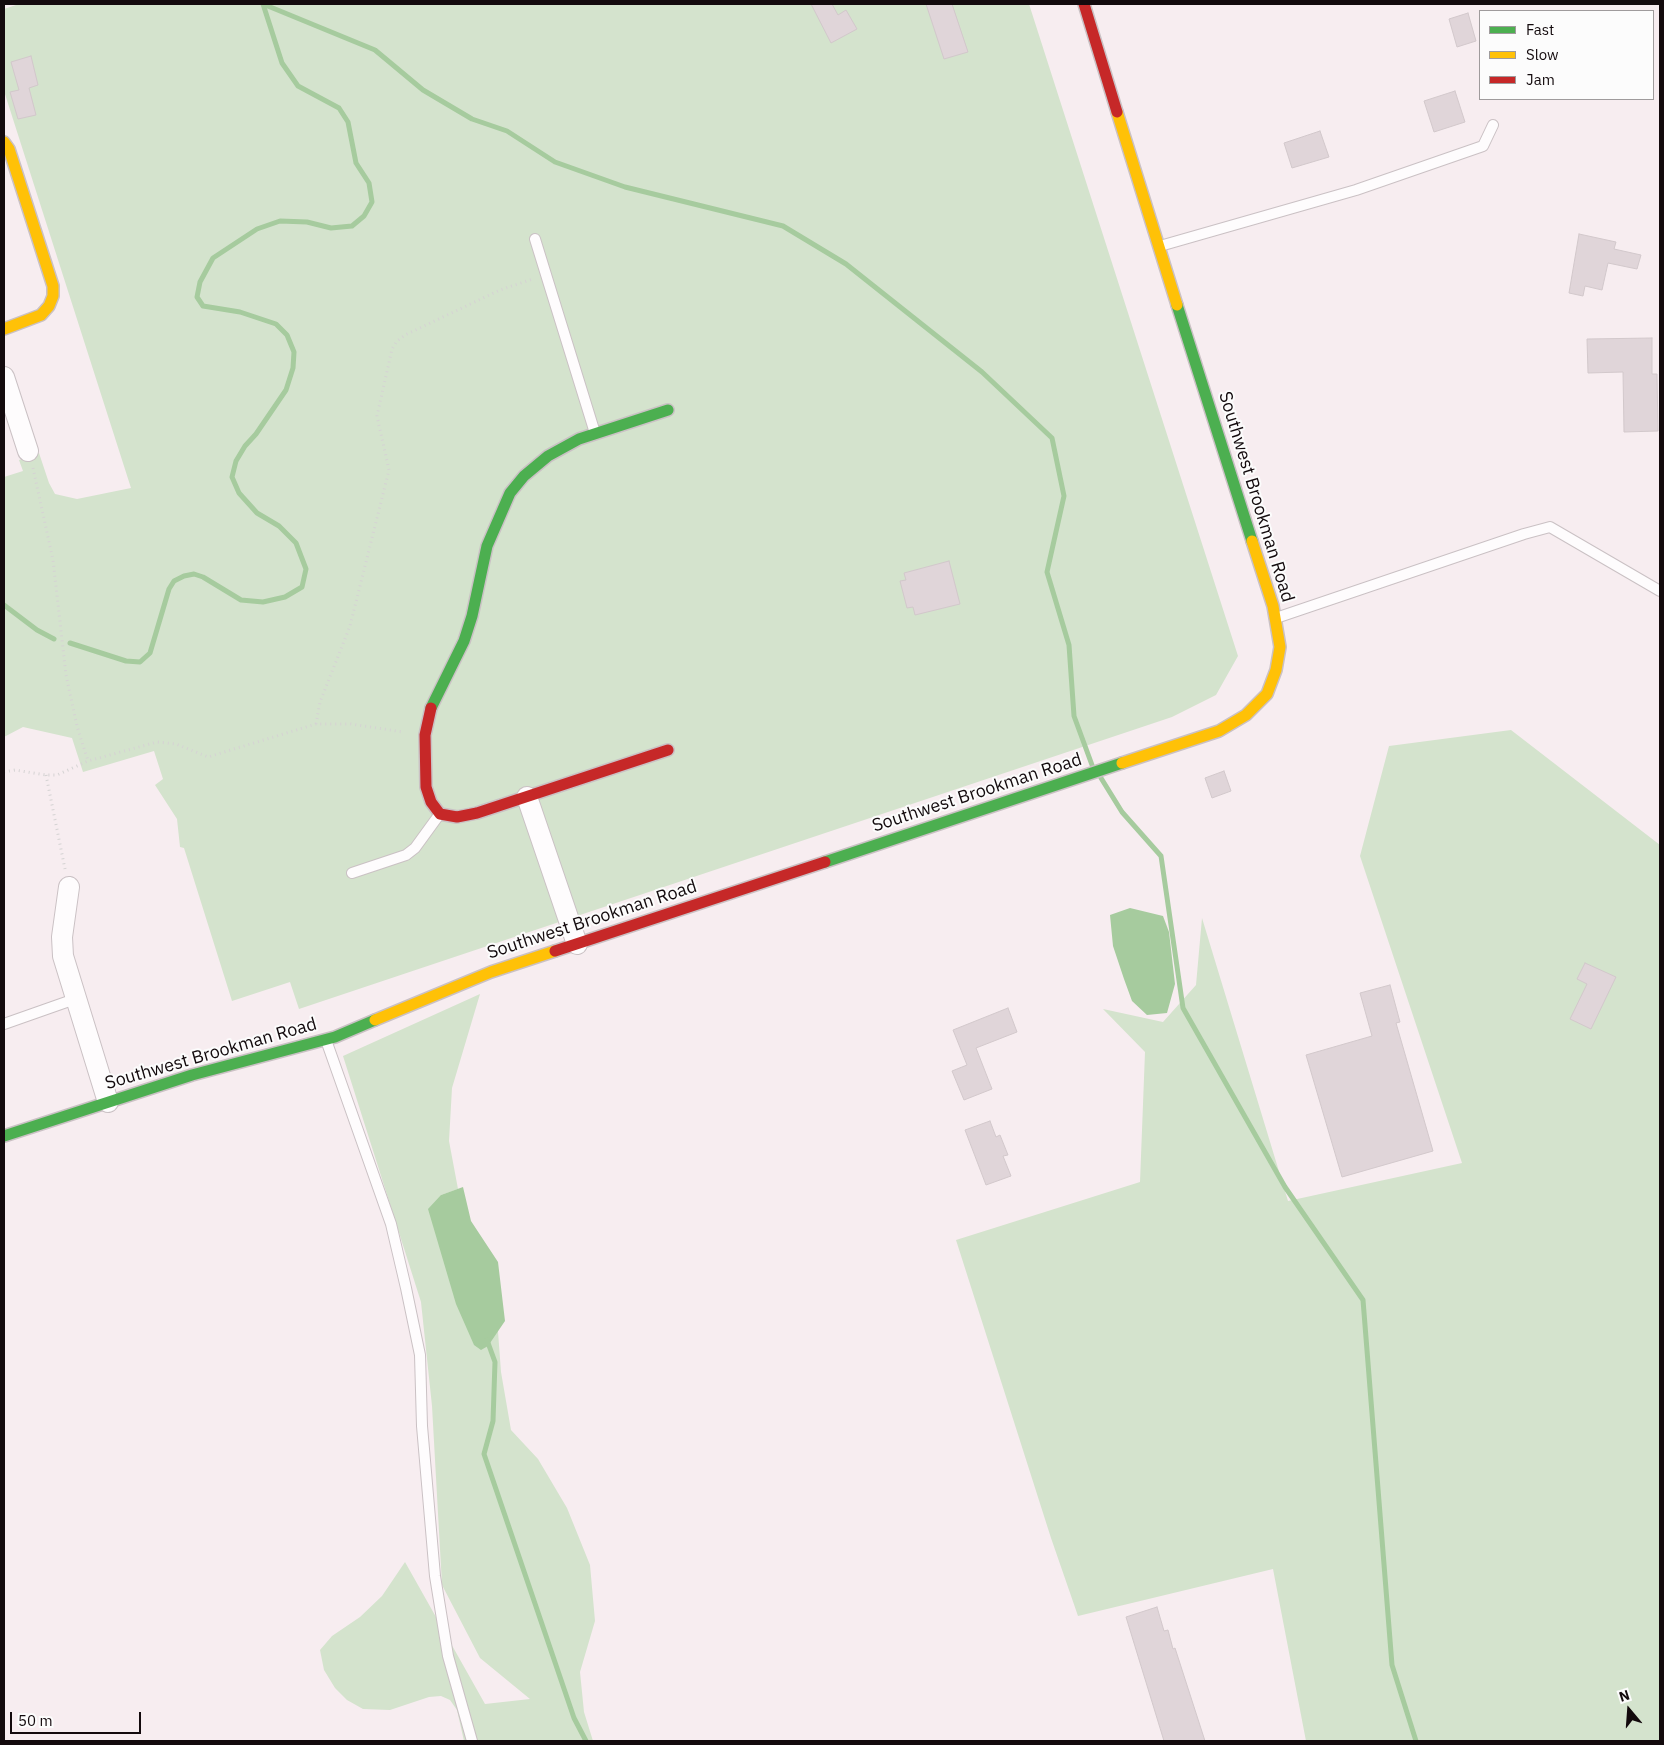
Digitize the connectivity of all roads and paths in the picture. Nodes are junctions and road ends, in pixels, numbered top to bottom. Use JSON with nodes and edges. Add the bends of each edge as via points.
{"nodes":[{"id":1,"x":1084,"y":4,"type":"edge"},
{"id":2,"x":1492,"y":125,"type":"dead end"},
{"id":3,"x":4,"y":142,"type":"edge"},
{"id":4,"x":535,"y":238,"type":"dead end"},
{"id":5,"x":1159,"y":247,"type":"junction"},
{"id":6,"x":546,"y":275,"type":"junction"},
{"id":7,"x":4,"y":328,"type":"edge"},
{"id":8,"x":4,"y":376,"type":"edge"},
{"id":9,"x":668,"y":410,"type":"dead end"},
{"id":10,"x":595,"y":434,"type":"junction"},
{"id":11,"x":28,"y":451,"type":"joint"},
{"id":12,"x":1660,"y":591,"type":"edge"},
{"id":13,"x":1275,"y":619,"type":"junction"},
{"id":14,"x":316,"y":724,"type":"junction"},
{"id":15,"x":424,"y":735,"type":"junction"},
{"id":16,"x":668,"y":750,"type":"dead end"},
{"id":17,"x":88,"y":761,"type":"junction"},
{"id":18,"x":4,"y":772,"type":"edge"},
{"id":19,"x":46,"y":775,"type":"junction"},
{"id":20,"x":526,"y":797,"type":"junction"},
{"id":21,"x":440,"y":814,"type":"junction"},
{"id":22,"x":352,"y":873,"type":"dead end"},
{"id":23,"x":69,"y":887,"type":"joint"},
{"id":24,"x":577,"y":944,"type":"junction"},
{"id":25,"x":75,"y":999,"type":"junction"},
{"id":26,"x":4,"y":1024,"type":"edge"},
{"id":27,"x":326,"y":1039,"type":"junction"},
{"id":28,"x":108,"y":1102,"type":"junction"},
{"id":29,"x":4,"y":1136,"type":"edge"},
{"id":30,"x":472,"y":1741,"type":"edge"}],
"edges":[{"from":1,"to":5,"type":"street","name":"Southwest Brookman Road"},
{"from":2,"to":5,"type":"lane","via":[[1482,146],[1356,190]]},
{"from":3,"to":7,"type":"street","via":[[53,286],[50,306],[41,315]]},
{"from":4,"to":6,"type":"lane"},
{"from":5,"to":13,"type":"street","name":"Southwest Brookman Road"},
{"from":6,"to":10,"type":"lane"},
{"from":6,"to":14,"type":"path","via":[[500,290],[416,330],[397,341],[392,349],[377,416],[389,470],[350,626],[320,702]]},
{"from":8,"to":11,"type":"street"},
{"from":9,"to":10,"type":"street"},
{"from":10,"to":15,"type":"street","via":[[548,456],[510,493],[487,546],[464,641],[440,687]]},
{"from":11,"to":17,"type":"path","via":[[54,560],[66,675]]},
{"from":12,"to":13,"type":"lane","via":[[1550,527]]},
{"from":13,"to":24,"type":"street","name":"Southwest Brookman Road","via":[[1280,647],[1267,694],[1246,715],[1219,731]]},
{"from":14,"to":15,"type":"path","via":[[351,724]]},
{"from":14,"to":17,"type":"path","via":[[208,757],[176,744],[158,742]]},
{"from":15,"to":21,"type":"street","via":[[426,787]]},
{"from":16,"to":20,"type":"street"},
{"from":17,"to":19,"type":"path","via":[[57,774]]},
{"from":18,"to":19,"type":"path","via":[[15,770]]},
{"from":19,"to":23,"type":"path"},
{"from":20,"to":21,"type":"street","via":[[457,817]]},
{"from":20,"to":24,"type":"street"},
{"from":21,"to":22,"type":"lane","via":[[406,856]]},
{"from":23,"to":25,"type":"street","via":[[62,936],[63,956]]},
{"from":24,"to":27,"type":"street","name":"Southwest Brookman Road","via":[[491,972],[361,1028]]},
{"from":25,"to":26,"type":"lane"},
{"from":25,"to":28,"type":"street"},
{"from":27,"to":28,"type":"street","name":"Southwest Brookman Road","via":[[232,1063]]},
{"from":27,"to":30,"type":"lane","via":[[391,1224],[420,1355],[422,1426],[435,1576],[448,1656]]},
{"from":28,"to":29,"type":"street","name":"Southwest Brookman Road"}]}
